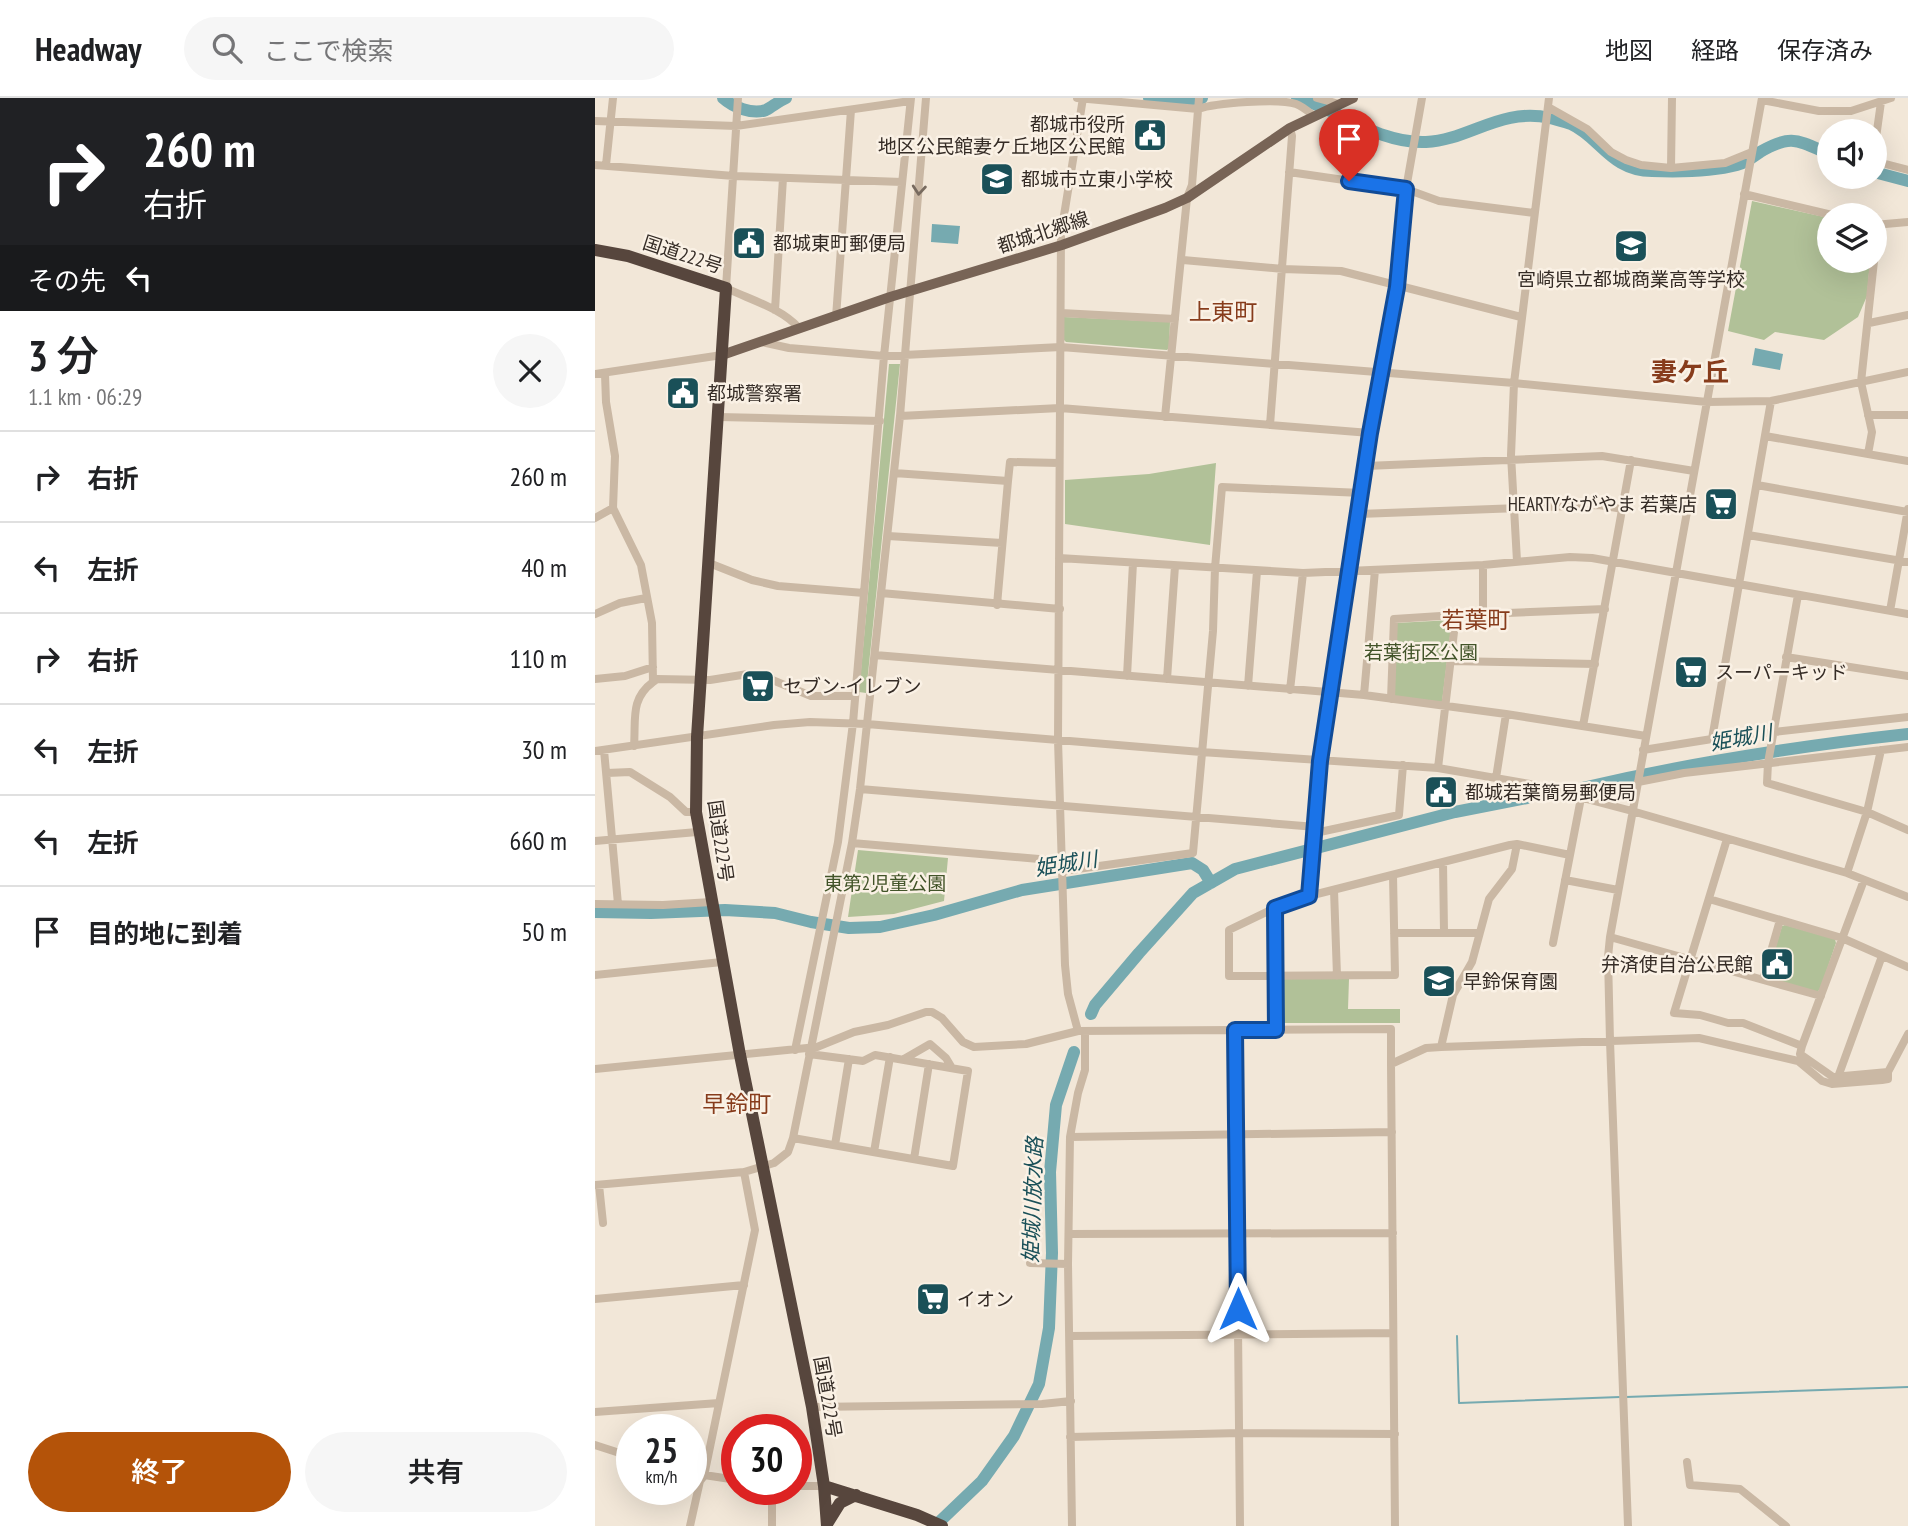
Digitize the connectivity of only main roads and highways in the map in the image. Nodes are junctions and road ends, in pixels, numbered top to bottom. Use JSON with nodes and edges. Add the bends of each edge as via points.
{"nodes":[{"id":1,"x":1345,"y":101,"type":"edge"},
{"id":2,"x":595,"y":250,"type":"edge"},
{"id":3,"x":722,"y":355,"type":"junction"},
{"id":4,"x":824,"y":1486,"type":"junction"},
{"id":5,"x":856,"y":1494,"type":"junction"},
{"id":6,"x":827,"y":1525,"type":"edge"},
{"id":7,"x":942,"y":1526,"type":"edge"}],
"edges":[{"from":1,"to":3,"type":"main road","name":"都城北郷線","via":[[1290,128],[1188,198],[1062,245],[890,296]]},
{"from":2,"to":3,"type":"highway","name":"国道222号","via":[[726,288]]},
{"from":3,"to":4,"type":"highway","name":"国道222号","via":[[697,737],[697,832]]},
{"from":4,"to":5,"type":"highway"},
{"from":4,"to":6,"type":"highway","name":"国道222号"},
{"from":5,"to":6,"type":"highway","via":[[840,1503]]},
{"from":5,"to":7,"type":"highway"}]}
